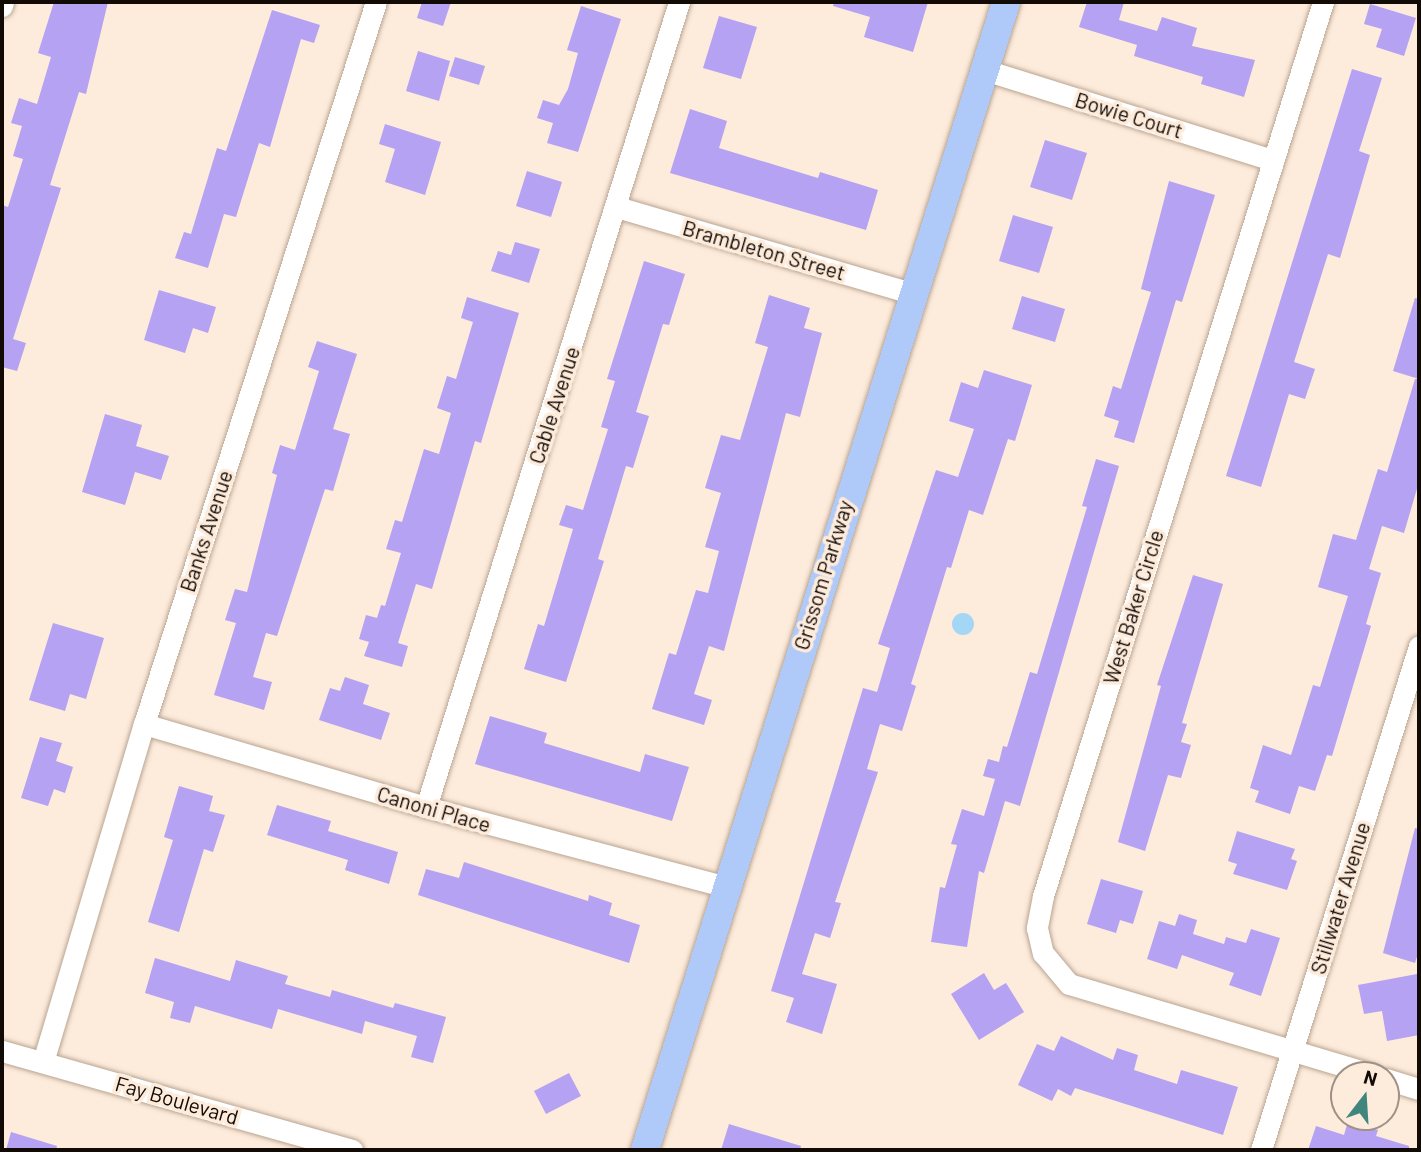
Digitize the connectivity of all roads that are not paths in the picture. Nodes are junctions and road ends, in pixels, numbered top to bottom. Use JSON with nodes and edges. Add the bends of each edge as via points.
{"nodes":[{"id":1,"x":376,"y":2,"type":"edge"},
{"id":2,"x":678,"y":2,"type":"edge"},
{"id":3,"x":1006,"y":2,"type":"edge"},
{"id":4,"x":1322,"y":2,"type":"edge"},
{"id":5,"x":985,"y":70,"type":"junction"},
{"id":6,"x":1273,"y":160,"type":"junction"},
{"id":7,"x":617,"y":206,"type":"junction"},
{"id":8,"x":912,"y":293,"type":"junction"},
{"id":9,"x":1419,"y":646,"type":"edge"},
{"id":10,"x":144,"y":724,"type":"junction"},
{"id":11,"x":426,"y":807,"type":"junction"},
{"id":12,"x":726,"y":887,"type":"junction"},
{"id":13,"x":1292,"y":1050,"type":"junction"},
{"id":14,"x":2,"y":1051,"type":"edge"},
{"id":15,"x":43,"y":1062,"type":"junction"},
{"id":16,"x":1330,"y":1062,"type":"edge"},
{"id":17,"x":1400,"y":1083,"type":"edge"},
{"id":18,"x":1419,"y":1089,"type":"edge"},
{"id":19,"x":279,"y":1140,"type":"edge"},
{"id":20,"x":352,"y":1150,"type":"edge"},
{"id":21,"x":645,"y":1150,"type":"edge"},
{"id":22,"x":1261,"y":1150,"type":"edge"}],
"edges":[{"from":1,"to":10,"type":"street","name":"Banks Avenue"},
{"from":2,"to":7,"type":"street","name":"Cable Avenue"},
{"from":3,"to":5,"type":"main road","name":"Grissom Parkway"},
{"from":4,"to":6,"type":"street","name":"West Baker Circle"},
{"from":5,"to":6,"type":"street","name":"Bowie Court"},
{"from":5,"to":8,"type":"main road","name":"Grissom Parkway"},
{"from":6,"to":13,"type":"street","name":"West Baker Circle","via":[[1037,928],[1043,953],[1069,984]]},
{"from":7,"to":8,"type":"street","name":"Brambleton Street"},
{"from":7,"to":11,"type":"street","name":"Cable Avenue"},
{"from":8,"to":12,"type":"main road","name":"Grissom Parkway"},
{"from":9,"to":13,"type":"street","name":"Stillwater Avenue"},
{"from":10,"to":11,"type":"street","name":"Canoni Place"},
{"from":10,"to":15,"type":"street","name":"Banks Avenue"},
{"from":11,"to":12,"type":"street","name":"Canoni Place"},
{"from":12,"to":21,"type":"main road","name":"Grissom Parkway"},
{"from":13,"to":16,"type":"street","name":"West Baker Circle"},
{"from":13,"to":22,"type":"street","name":"Stillwater Avenue"},
{"from":14,"to":15,"type":"street","name":"Fay Boulevard"},
{"from":15,"to":19,"type":"street","name":"Fay Boulevard"},
{"from":17,"to":18,"type":"street"},
{"from":19,"to":20,"type":"street","name":"Fay Boulevard"}]}
